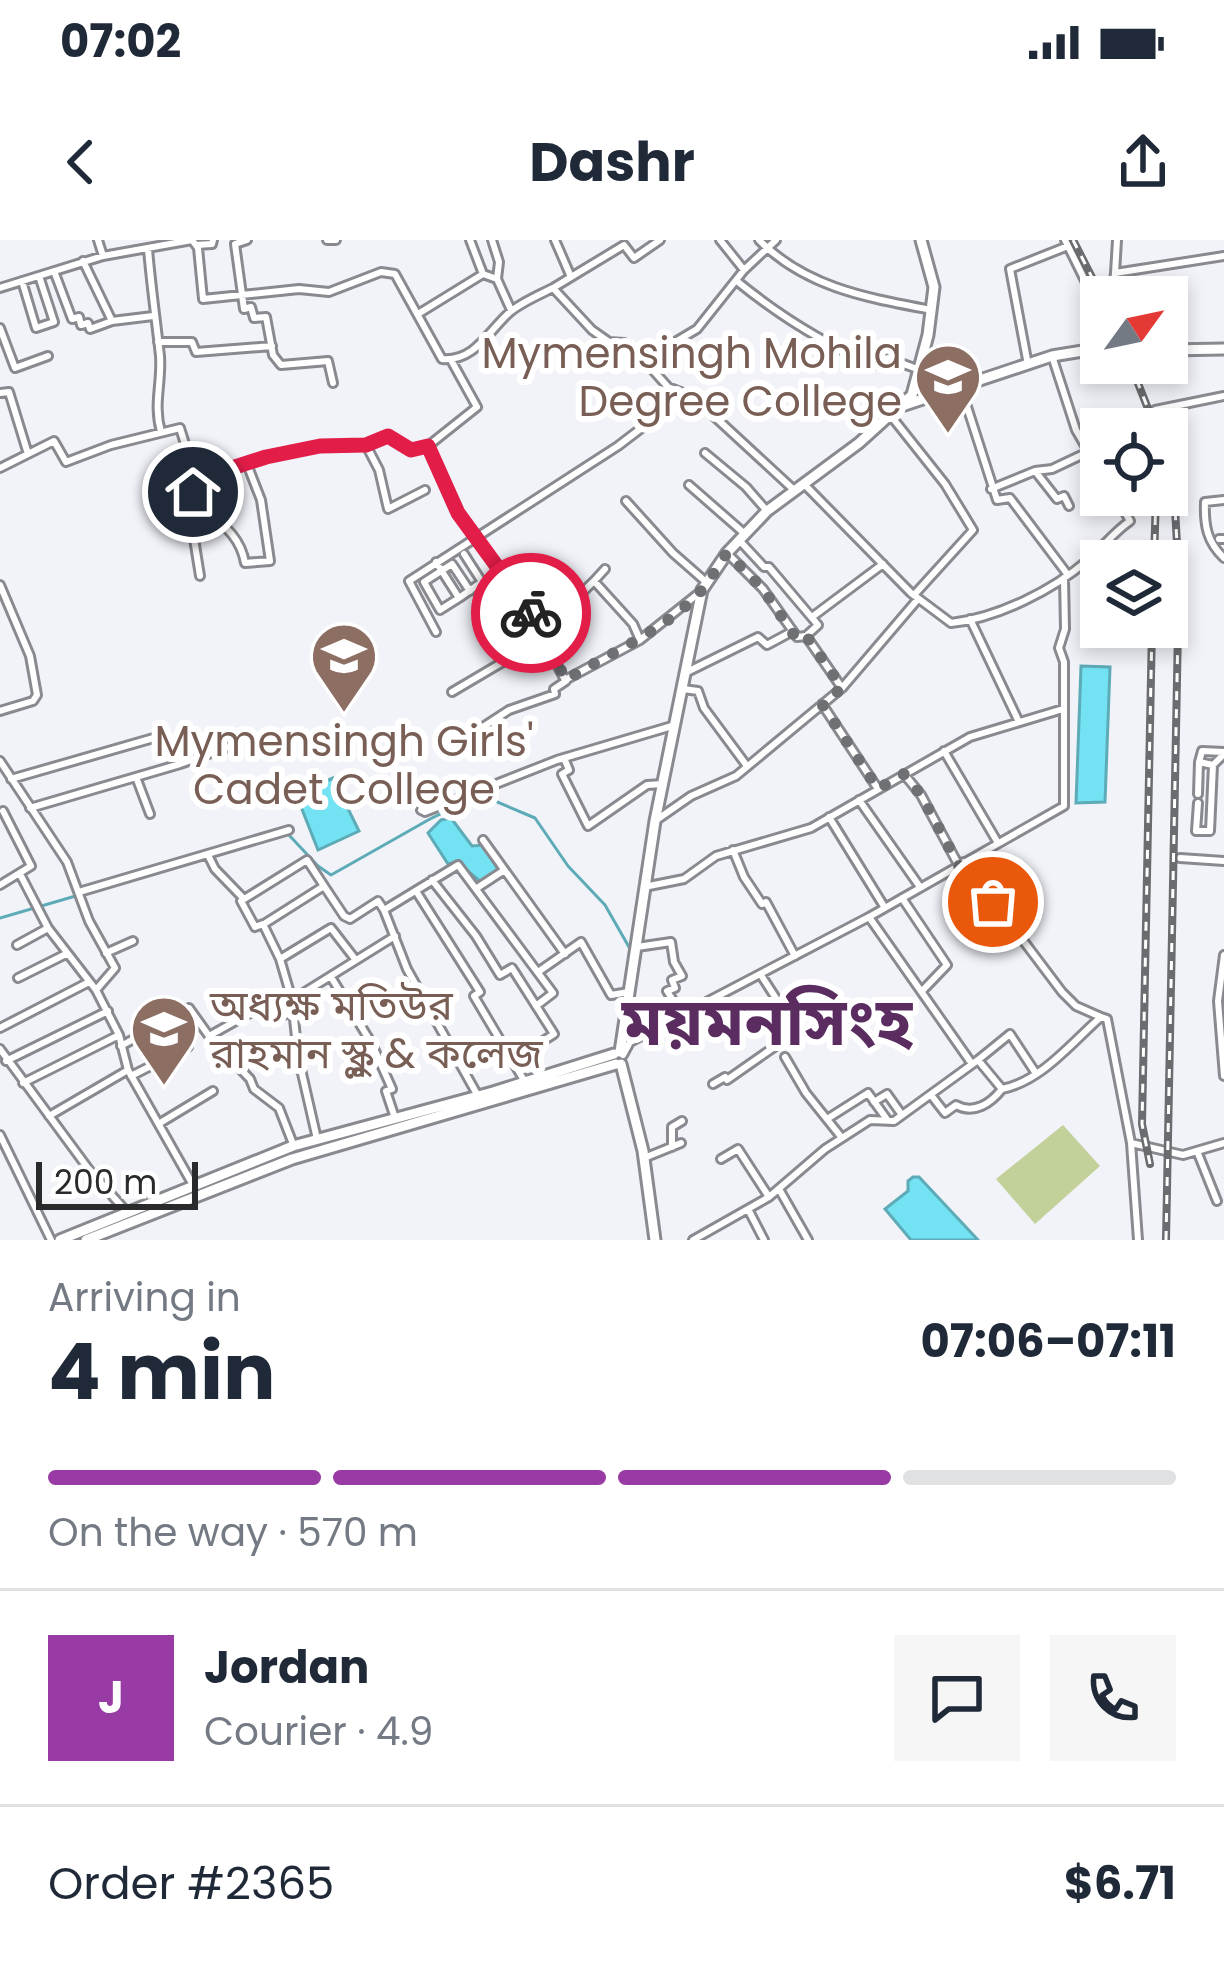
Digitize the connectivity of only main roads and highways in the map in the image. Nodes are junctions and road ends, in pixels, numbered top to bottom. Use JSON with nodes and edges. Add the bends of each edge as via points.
{"nodes":[{"id":1,"x":921,"y":240,"type":"edge"},
{"id":2,"x":1224,"y":349,"type":"edge"},
{"id":3,"x":1188,"y":350,"type":"edge"},
{"id":4,"x":1080,"y":351,"type":"edge"},
{"id":5,"x":905,"y":405,"type":"junction"},
{"id":6,"x":619,"y":1058,"type":"junction"},
{"id":7,"x":55,"y":1240,"type":"edge"},
{"id":8,"x":86,"y":1240,"type":"edge"},
{"id":9,"x":655,"y":1240,"type":"edge"}],
"edges":[{"from":1,"to":5,"type":"main road","via":[[932,310]]},
{"from":2,"to":3,"type":"main road"},
{"from":4,"to":5,"type":"main road"},
{"from":5,"to":6,"type":"main road","via":[[767,512],[704,586]]},
{"from":6,"to":7,"type":"main road","via":[[293,1146]]},
{"from":6,"to":8,"type":"main road","via":[[292,1159]]},
{"from":6,"to":9,"type":"main road"}]}
